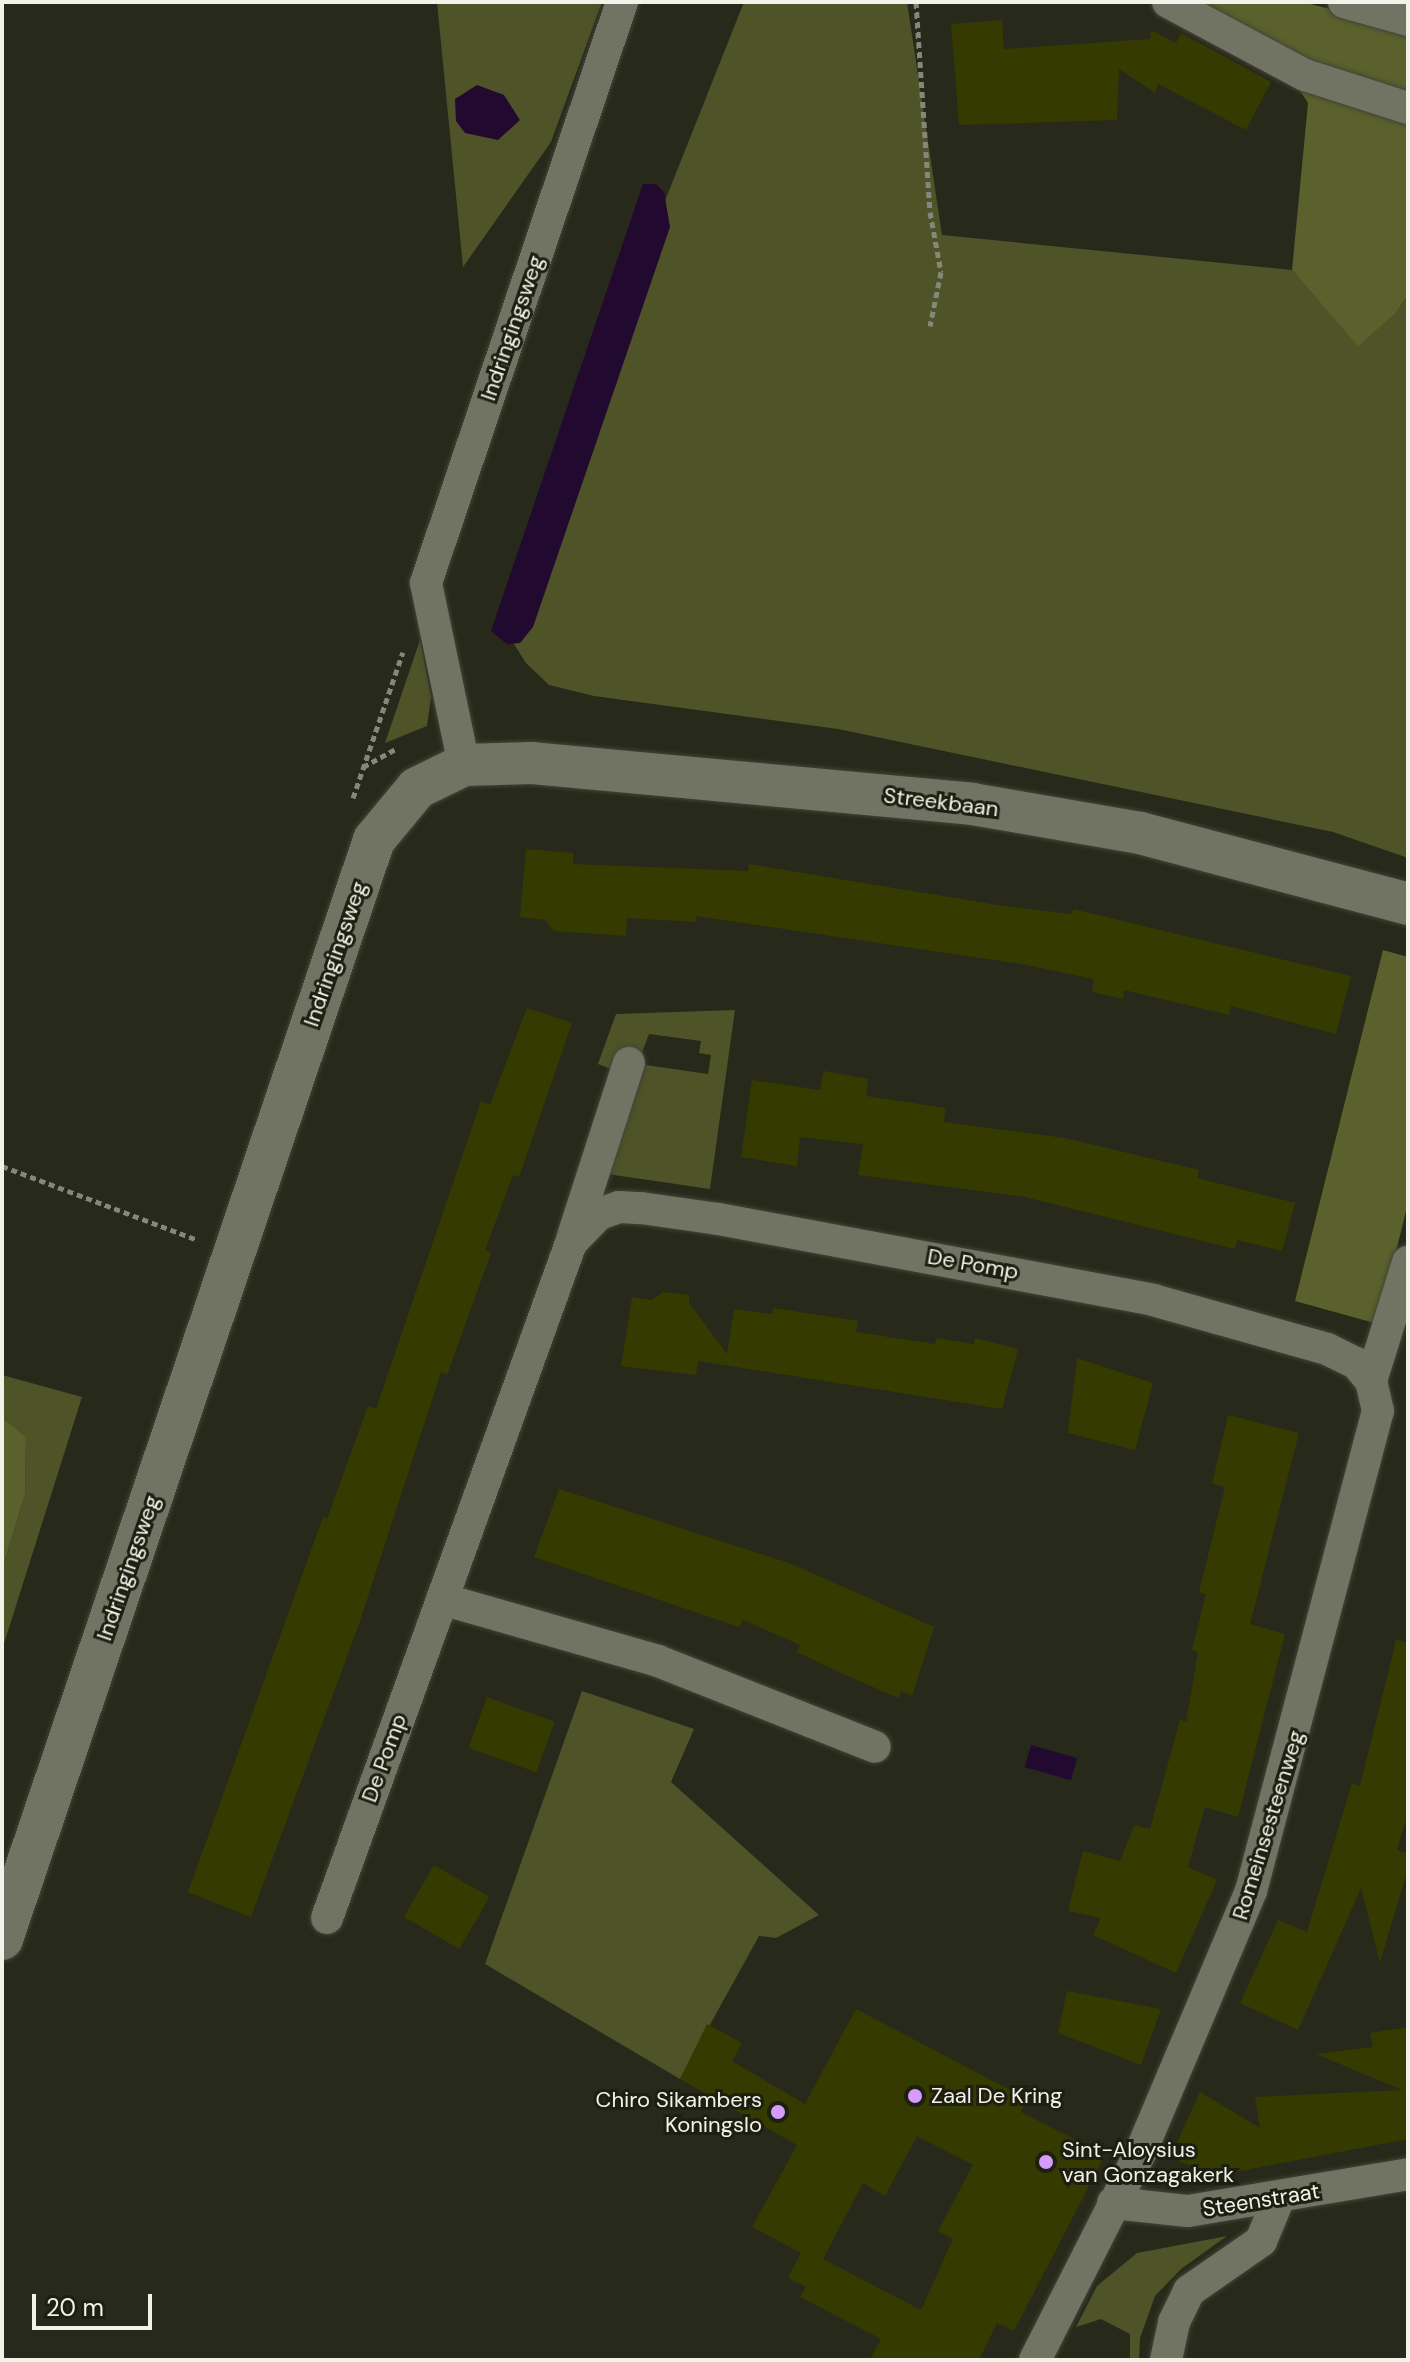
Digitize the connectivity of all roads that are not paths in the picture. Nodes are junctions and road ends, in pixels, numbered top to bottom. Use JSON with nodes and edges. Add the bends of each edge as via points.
{"nodes":[{"id":1,"x":622,"y":2,"type":"edge"},
{"id":2,"x":1168,"y":2,"type":"edge"},
{"id":3,"x":1344,"y":2,"type":"edge"},
{"id":4,"x":1408,"y":20,"type":"edge"},
{"id":5,"x":1408,"y":108,"type":"edge"},
{"id":6,"x":464,"y":765,"type":"junction"},
{"id":7,"x":1408,"y":904,"type":"edge"},
{"id":8,"x":629,"y":1063,"type":"dead end"},
{"id":9,"x":571,"y":1243,"type":"junction"},
{"id":10,"x":1408,"y":1262,"type":"edge"},
{"id":11,"x":1371,"y":1381,"type":"junction"},
{"id":12,"x":442,"y":1599,"type":"junction"},
{"id":13,"x":875,"y":1747,"type":"dead end"},
{"id":14,"x":327,"y":1918,"type":"dead end"},
{"id":15,"x":2,"y":1939,"type":"edge"},
{"id":16,"x":1408,"y":2174,"type":"edge"},
{"id":17,"x":1279,"y":2198,"type":"junction"},
{"id":18,"x":1113,"y":2203,"type":"junction"},
{"id":19,"x":1035,"y":2360,"type":"edge"},
{"id":20,"x":1166,"y":2360,"type":"edge"}],
"edges":[{"from":1,"to":6,"type":"street","name":"Indringingsweg","via":[[426,583]]},
{"from":2,"to":5,"type":"street","via":[[1315,79]]},
{"from":3,"to":4,"type":"street"},
{"from":6,"to":7,"type":"street","name":"Streekbaan","via":[[532,763],[972,804],[1140,833]]},
{"from":6,"to":15,"type":"street","name":"Indringingsweg","via":[[417,788],[374,840]]},
{"from":8,"to":9,"type":"street","name":"De Pomp"},
{"from":9,"to":11,"type":"street","name":"De Pomp","via":[[591,1220],[619,1207],[903,1251],[1168,1304],[1327,1349],[1356,1363]]},
{"from":9,"to":12,"type":"street","name":"De Pomp"},
{"from":10,"to":11,"type":"street","name":"Romeinsesteenweg"},
{"from":11,"to":18,"type":"street","name":"Romeinsesteenweg","via":[[1378,1411],[1251,1891],[1197,2026]]},
{"from":12,"to":13,"type":"street","via":[[658,1661]]},
{"from":12,"to":14,"type":"street","name":"De Pomp"},
{"from":16,"to":17,"type":"street","name":"Steenstraat"},
{"from":17,"to":18,"type":"street","name":"Steenstraat","via":[[1188,2211]]},
{"from":17,"to":20,"type":"street","via":[[1261,2241],[1189,2291],[1174,2322]]},
{"from":18,"to":19,"type":"street","name":"Romeinsesteenweg"}]}
